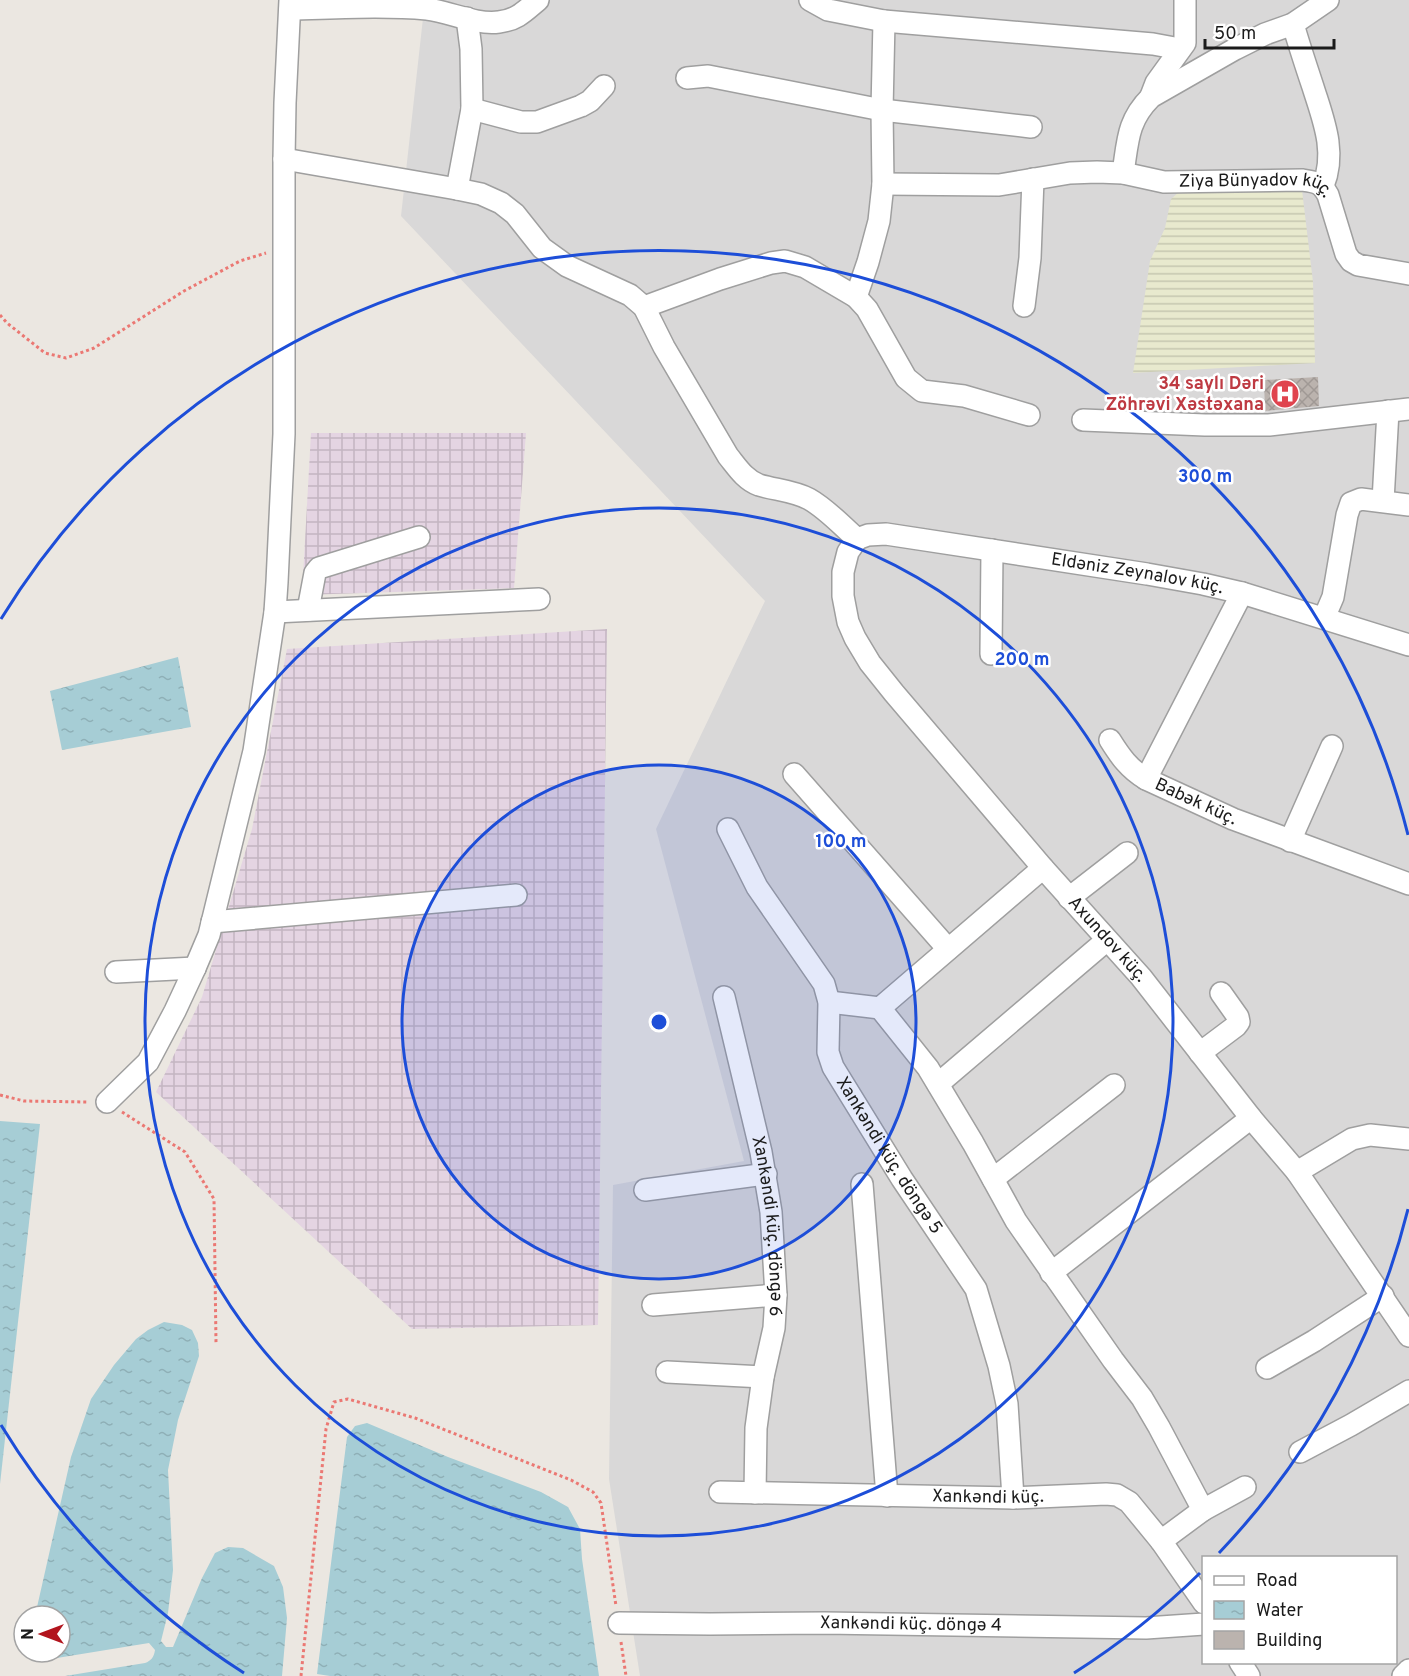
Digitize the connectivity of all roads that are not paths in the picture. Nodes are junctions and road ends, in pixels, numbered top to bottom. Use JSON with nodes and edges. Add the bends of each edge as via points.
{"nodes":[{"id":1,"x":538,"y":0,"type":"edge"},
{"id":2,"x":810,"y":0,"type":"edge"},
{"id":3,"x":1185,"y":0,"type":"edge"},
{"id":4,"x":1317,"y":3,"type":"edge"},
{"id":5,"x":290,"y":4,"type":"edge"},
{"id":6,"x":466,"y":18,"type":"junction"},
{"id":7,"x":884,"y":21,"type":"junction"},
{"id":8,"x":1293,"y":24,"type":"junction"},
{"id":9,"x":1180,"y":49,"type":"junction"},
{"id":10,"x":687,"y":78,"type":"dead end"},
{"id":11,"x":604,"y":86,"type":"dead end"},
{"id":12,"x":1150,"y":97,"type":"junction"},
{"id":13,"x":472,"y":109,"type":"junction"},
{"id":14,"x":882,"y":110,"type":"junction"},
{"id":15,"x":1031,"y":127,"type":"dead end"},
{"id":16,"x":284,"y":159,"type":"junction"},
{"id":17,"x":1123,"y":173,"type":"junction"},
{"id":18,"x":1033,"y":179,"type":"junction"},
{"id":19,"x":883,"y":184,"type":"junction"},
{"id":20,"x":1323,"y":186,"type":"junction"},
{"id":21,"x":457,"y":189,"type":"junction"},
{"id":22,"x":1409,"y":274,"type":"edge"},
{"id":23,"x":856,"y":297,"type":"junction"},
{"id":24,"x":1024,"y":306,"type":"dead end"},
{"id":25,"x":644,"y":307,"type":"junction"},
{"id":26,"x":1398,"y":410,"type":"edge"},
{"id":27,"x":1029,"y":415,"type":"dead end"},
{"id":28,"x":1083,"y":420,"type":"dead end"},
{"id":29,"x":1383,"y":501,"type":"junction"},
{"id":30,"x":1409,"y":505,"type":"edge"},
{"id":31,"x":419,"y":537,"type":"dead end"},
{"id":32,"x":857,"y":539,"type":"junction"},
{"id":33,"x":992,"y":550,"type":"junction"},
{"id":34,"x":1242,"y":593,"type":"junction"},
{"id":35,"x":539,"y":599,"type":"dead end"},
{"id":36,"x":308,"y":610,"type":"junction"},
{"id":37,"x":275,"y":612,"type":"junction"},
{"id":38,"x":1324,"y":618,"type":"junction"},
{"id":39,"x":1409,"y":645,"type":"edge"},
{"id":40,"x":991,"y":654,"type":"dead end"},
{"id":41,"x":1110,"y":740,"type":"dead end"},
{"id":42,"x":1332,"y":746,"type":"dead end"},
{"id":43,"x":794,"y":774,"type":"dead end"},
{"id":44,"x":1146,"y":778,"type":"junction"},
{"id":45,"x":728,"y":829,"type":"dead end"},
{"id":46,"x":1290,"y":841,"type":"junction"},
{"id":47,"x":1127,"y":853,"type":"dead end"},
{"id":48,"x":1043,"y":868,"type":"junction"},
{"id":49,"x":1409,"y":884,"type":"edge"},
{"id":50,"x":516,"y":896,"type":"dead end"},
{"id":51,"x":1069,"y":898,"type":"junction"},
{"id":52,"x":212,"y":922,"type":"junction"},
{"id":53,"x":1107,"y":940,"type":"junction"},
{"id":54,"x":948,"y":949,"type":"junction"},
{"id":55,"x":195,"y":968,"type":"junction"},
{"id":56,"x":116,"y":972,"type":"dead end"},
{"id":57,"x":1221,"y":993,"type":"dead end"},
{"id":58,"x":724,"y":997,"type":"dead end"},
{"id":59,"x":829,"y":1002,"type":"junction"},
{"id":60,"x":880,"y":1008,"type":"junction"},
{"id":61,"x":1200,"y":1053,"type":"junction"},
{"id":62,"x":938,"y":1084,"type":"junction"},
{"id":63,"x":1114,"y":1085,"type":"dead end"},
{"id":64,"x":107,"y":1102,"type":"road end"},
{"id":65,"x":1251,"y":1118,"type":"junction"},
{"id":66,"x":1409,"y":1139,"type":"edge"},
{"id":67,"x":1297,"y":1172,"type":"junction"},
{"id":68,"x":766,"y":1174,"type":"junction"},
{"id":69,"x":993,"y":1179,"type":"junction"},
{"id":70,"x":862,"y":1184,"type":"dead end"},
{"id":71,"x":645,"y":1190,"type":"dead end"},
{"id":72,"x":1051,"y":1273,"type":"junction"},
{"id":73,"x":776,"y":1295,"type":"junction"},
{"id":74,"x":1383,"y":1296,"type":"junction"},
{"id":75,"x":653,"y":1305,"type":"dead end"},
{"id":76,"x":1409,"y":1335,"type":"edge"},
{"id":77,"x":1267,"y":1368,"type":"dead end"},
{"id":78,"x":667,"y":1372,"type":"dead end"},
{"id":79,"x":763,"y":1377,"type":"junction"},
{"id":80,"x":1409,"y":1391,"type":"edge"},
{"id":81,"x":1300,"y":1452,"type":"dead end"},
{"id":82,"x":1245,"y":1487,"type":"dead end"},
{"id":83,"x":720,"y":1492,"type":"dead end"},
{"id":84,"x":755,"y":1494,"type":"junction"},
{"id":85,"x":887,"y":1496,"type":"junction"},
{"id":86,"x":1013,"y":1498,"type":"junction"},
{"id":87,"x":1203,"y":1510,"type":"junction"},
{"id":88,"x":1161,"y":1541,"type":"junction"},
{"id":89,"x":1201,"y":1593,"type":"edge"},
{"id":90,"x":618,"y":1623,"type":"road end"},
{"id":91,"x":1202,"y":1624,"type":"edge"},
{"id":92,"x":1409,"y":1670,"type":"edge"},
{"id":93,"x":1403,"y":1676,"type":"edge"}],
"edges":[{"from":1,"to":6,"type":"street","via":[[514,20]]},
{"from":2,"to":7,"type":"street","via":[[828,10]]},
{"from":3,"to":9,"type":"street","via":[[1185,43]]},
{"from":4,"to":8,"type":"street"},
{"from":5,"to":6,"type":"street","via":[[398,7]]},
{"from":5,"to":16,"type":"street"},
{"from":6,"to":13,"type":"street"},
{"from":7,"to":9,"type":"street"},
{"from":7,"to":14,"type":"street"},
{"from":8,"to":12,"type":"street","via":[[1264,34]]},
{"from":8,"to":20,"type":"street","via":[[1326,128],[1330,155]]},
{"from":9,"to":12,"type":"street"},
{"from":10,"to":14,"type":"street","via":[[708,76]]},
{"from":11,"to":13,"type":"street","via":[[590,101],[537,122],[521,122]]},
{"from":12,"to":17,"type":"street","via":[[1129,130]]},
{"from":13,"to":21,"type":"street"},
{"from":14,"to":15,"type":"street"},
{"from":14,"to":19,"type":"street"},
{"from":16,"to":21,"type":"street"},
{"from":16,"to":37,"type":"street","via":[[284,434]]},
{"from":17,"to":18,"type":"street","name":"Ziya Bünyadov küç."},
{"from":17,"to":20,"type":"street","name":"Ziya Bünyadov küç.","via":[[1164,182],[1302,180]]},
{"from":18,"to":19,"type":"street","name":"Ziya Bünyadov küç.","via":[[999,185]]},
{"from":18,"to":24,"type":"street"},
{"from":19,"to":23,"type":"street","via":[[879,222]]},
{"from":20,"to":22,"type":"street","name":"Ziya Bünyadov küç.","via":[[1351,261]]},
{"from":21,"to":25,"type":"street","via":[[501,203],[542,248],[567,266],[630,295]]},
{"from":23,"to":25,"type":"street","via":[[805,267],[785,261],[720,279]]},
{"from":23,"to":27,"type":"street","via":[[867,309],[906,378],[922,391],[964,396]]},
{"from":25,"to":32,"type":"street","via":[[741,473],[757,484],[809,499]]},
{"from":26,"to":28,"type":"street","via":[[1269,425]]},
{"from":26,"to":29,"type":"street"},
{"from":29,"to":30,"type":"street"},
{"from":29,"to":38,"type":"street","via":[[1361,499],[1351,503],[1333,597]]},
{"from":31,"to":36,"type":"street","via":[[319,567]]},
{"from":32,"to":33,"type":"street","name":"Eldəniz Zeynalov küç.","via":[[886,534]]},
{"from":32,"to":48,"type":"street","name":"Axundov küç.","via":[[848,552],[843,572],[843,596],[855,638],[894,693]]},
{"from":33,"to":34,"type":"street","name":"Eldəniz Zeynalov küç."},
{"from":33,"to":40,"type":"street"},
{"from":34,"to":38,"type":"street","name":"Eldəniz Zeynalov küç."},
{"from":34,"to":44,"type":"street","name":"Babək küç."},
{"from":35,"to":36,"type":"street"},
{"from":36,"to":37,"type":"street"},
{"from":37,"to":52,"type":"street","via":[[254,751]]},
{"from":38,"to":39,"type":"street","name":"Eldəniz Zeynalov küç."},
{"from":41,"to":44,"type":"street","via":[[1123,762]]},
{"from":42,"to":46,"type":"street"},
{"from":43,"to":54,"type":"street"},
{"from":44,"to":46,"type":"street","name":"Babək küç."},
{"from":45,"to":59,"type":"street","name":"Xankəndi küç. döngə 5","via":[[757,887],[824,984]]},
{"from":46,"to":49,"type":"street","name":"Babək küç."},
{"from":47,"to":51,"type":"street"},
{"from":48,"to":51,"type":"street","name":"Axundov küç."},
{"from":48,"to":54,"type":"street"},
{"from":50,"to":52,"type":"street"},
{"from":51,"to":53,"type":"street","name":"Axundov küç."},
{"from":52,"to":55,"type":"street"},
{"from":53,"to":61,"type":"street","name":"Axundov küç."},
{"from":53,"to":62,"type":"street"},
{"from":54,"to":60,"type":"street"},
{"from":55,"to":56,"type":"street"},
{"from":55,"to":64,"type":"street","via":[[148,1062]]},
{"from":57,"to":61,"type":"street","via":[[1239,1022]]},
{"from":58,"to":68,"type":"street","name":"Xankəndi küç. döngə 6"},
{"from":59,"to":60,"type":"street"},
{"from":59,"to":86,"type":"street","name":"Xankəndi küç. döngə 5","via":[[828,1052],[833,1067],[976,1289],[1007,1404]]},
{"from":60,"to":62,"type":"street"},
{"from":61,"to":65,"type":"street","name":"Axundov küç."},
{"from":62,"to":69,"type":"street"},
{"from":63,"to":69,"type":"street"},
{"from":65,"to":67,"type":"street","name":"Axundov küç."},
{"from":65,"to":72,"type":"street"},
{"from":66,"to":67,"type":"street","via":[[1370,1135],[1352,1139]]},
{"from":67,"to":74,"type":"street","name":"Axundov küç."},
{"from":68,"to":71,"type":"street"},
{"from":68,"to":73,"type":"street","name":"Xankəndi küç. döngə 6"},
{"from":69,"to":72,"type":"street"},
{"from":70,"to":85,"type":"street"},
{"from":72,"to":87,"type":"street","via":[[1142,1398]]},
{"from":73,"to":75,"type":"street"},
{"from":73,"to":79,"type":"street","name":"Xankəndi küç. döngə 6","via":[[774,1328]]},
{"from":74,"to":76,"type":"street","name":"Axundov küç."},
{"from":74,"to":77,"type":"street"},
{"from":78,"to":79,"type":"street"},
{"from":79,"to":84,"type":"street","name":"Xankəndi küç. döngə 6","via":[[756,1428]]},
{"from":80,"to":81,"type":"street"},
{"from":82,"to":87,"type":"street"},
{"from":83,"to":84,"type":"street","name":"Xankəndi küç."},
{"from":84,"to":85,"type":"street","name":"Xankəndi küç."},
{"from":85,"to":86,"type":"street","name":"Xankəndi küç."},
{"from":86,"to":88,"type":"street","name":"Xankəndi küç.","via":[[1118,1496],[1129,1502]]},
{"from":87,"to":88,"type":"street"},
{"from":88,"to":89,"type":"street","name":"Xankəndi küç."},
{"from":90,"to":91,"type":"street","name":"Xankəndi küç. döngə 4","via":[[1146,1628]]},
{"from":92,"to":93,"type":"street"}]}
